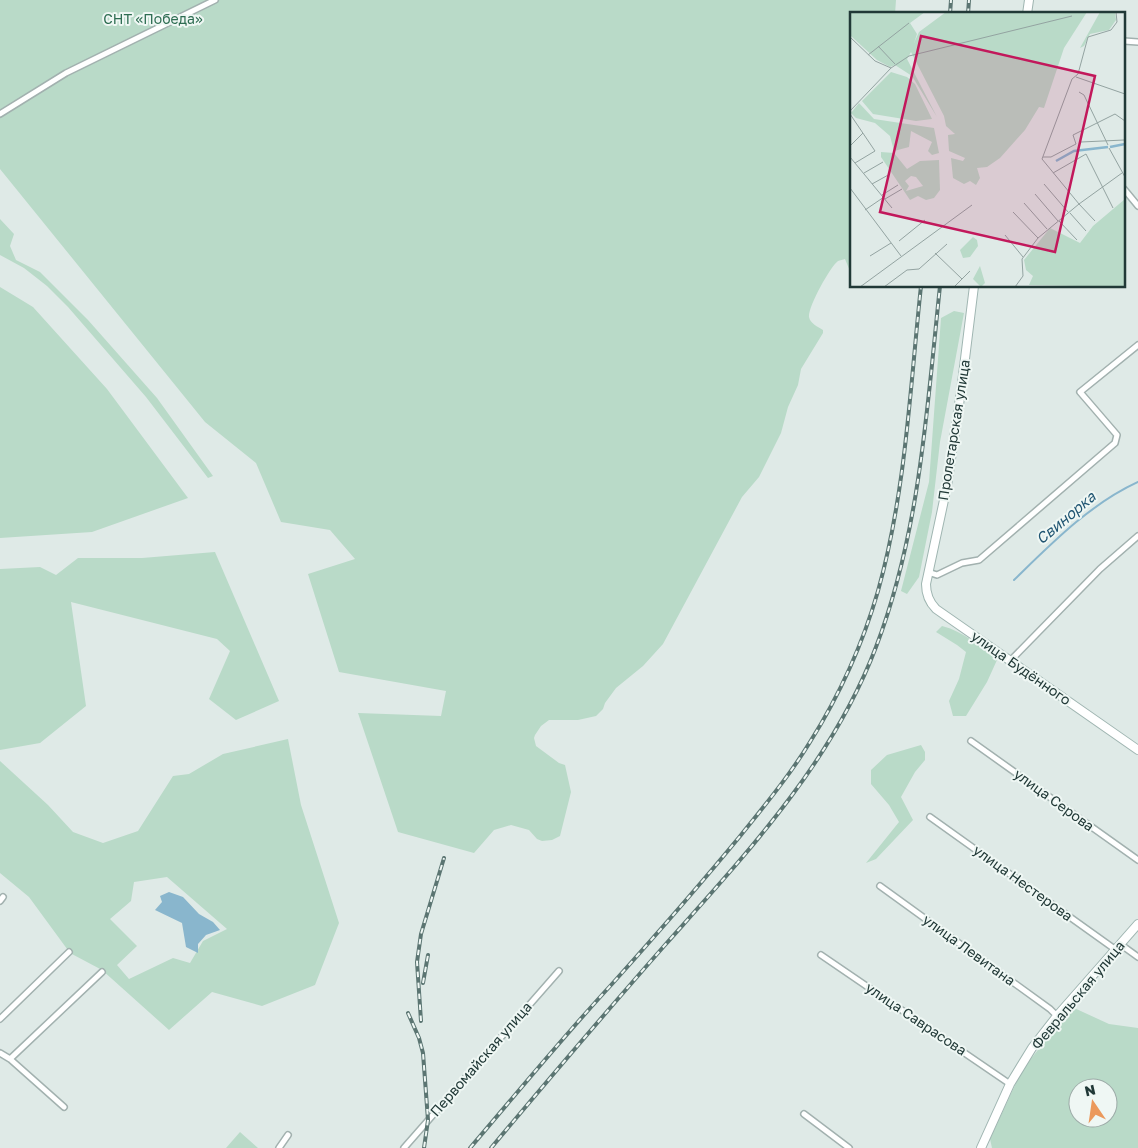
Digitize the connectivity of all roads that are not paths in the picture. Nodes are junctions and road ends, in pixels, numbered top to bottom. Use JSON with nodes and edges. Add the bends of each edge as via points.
{"nodes":[{"id":1,"x":214,"y":0,"type":"edge"},
{"id":2,"x":0,"y":114,"type":"edge"},
{"id":3,"x":1126,"y":191,"type":"edge"},
{"id":4,"x":1138,"y":206,"type":"edge"},
{"id":5,"x":974,"y":288,"type":"edge"},
{"id":6,"x":1138,"y":345,"type":"edge"},
{"id":7,"x":1138,"y":536,"type":"edge"},
{"id":8,"x":928,"y":572,"type":"junction"},
{"id":9,"x":1010,"y":661,"type":"junction"},
{"id":10,"x":971,"y":741,"type":"dead end"},
{"id":11,"x":1138,"y":750,"type":"edge"},
{"id":12,"x":930,"y":817,"type":"dead end"},
{"id":13,"x":1138,"y":860,"type":"edge"},
{"id":14,"x":880,"y":886,"type":"dead end"},
{"id":15,"x":1138,"y":924,"type":"edge"},
{"id":16,"x":1118,"y":947,"type":"junction"},
{"id":17,"x":69,"y":952,"type":"dead end"},
{"id":18,"x":821,"y":955,"type":"dead end"},
{"id":19,"x":1138,"y":957,"type":"edge"},
{"id":20,"x":559,"y":971,"type":"dead end"},
{"id":21,"x":102,"y":972,"type":"dead end"},
{"id":22,"x":1057,"y":1016,"type":"junction"},
{"id":23,"x":0,"y":1019,"type":"edge"},
{"id":24,"x":0,"y":1053,"type":"edge"},
{"id":25,"x":10,"y":1059,"type":"junction"},
{"id":26,"x":1010,"y":1084,"type":"junction"},
{"id":27,"x":64,"y":1107,"type":"dead end"},
{"id":28,"x":804,"y":1114,"type":"dead end"},
{"id":29,"x":288,"y":1135,"type":"dead end"},
{"id":30,"x":279,"y":1148,"type":"edge"},
{"id":31,"x":404,"y":1148,"type":"edge"},
{"id":32,"x":849,"y":1148,"type":"edge"},
{"id":33,"x":981,"y":1148,"type":"edge"}],
"edges":[{"from":1,"to":2,"type":"street","via":[[66,73]]},
{"from":3,"to":4,"type":"street"},
{"from":5,"to":8,"type":"main road","name":"Пролетарская улица","via":[[948,482]]},
{"from":6,"to":8,"type":"street","via":[[1080,392],[1117,435],[1115,443],[979,560],[962,562],[937,575]]},
{"from":7,"to":9,"type":"street","via":[[1100,569]]},
{"from":8,"to":9,"type":"main road","name":"улица Будённого","via":[[926,592],[931,604]]},
{"from":9,"to":11,"type":"main road","name":"улица Будённого"},
{"from":10,"to":13,"type":"street","name":"улица Серова"},
{"from":12,"to":16,"type":"street","name":"улица Нестерова"},
{"from":14,"to":22,"type":"street","name":"улица Левитана"},
{"from":15,"to":16,"type":"main road","name":"Февральская улица"},
{"from":16,"to":19,"type":"street","name":"улица Нестерова"},
{"from":16,"to":22,"type":"main road","name":"Февральская улица"},
{"from":17,"to":23,"type":"street"},
{"from":18,"to":26,"type":"street","name":"улица Саврасова"},
{"from":20,"to":31,"type":"street","name":"Первомайская улица"},
{"from":21,"to":25,"type":"street"},
{"from":22,"to":26,"type":"main road","name":"Февральская улица"},
{"from":24,"to":25,"type":"street"},
{"from":25,"to":27,"type":"street"},
{"from":26,"to":33,"type":"main road","name":"Февральская улица"},
{"from":28,"to":32,"type":"street"},
{"from":29,"to":30,"type":"street"}]}
